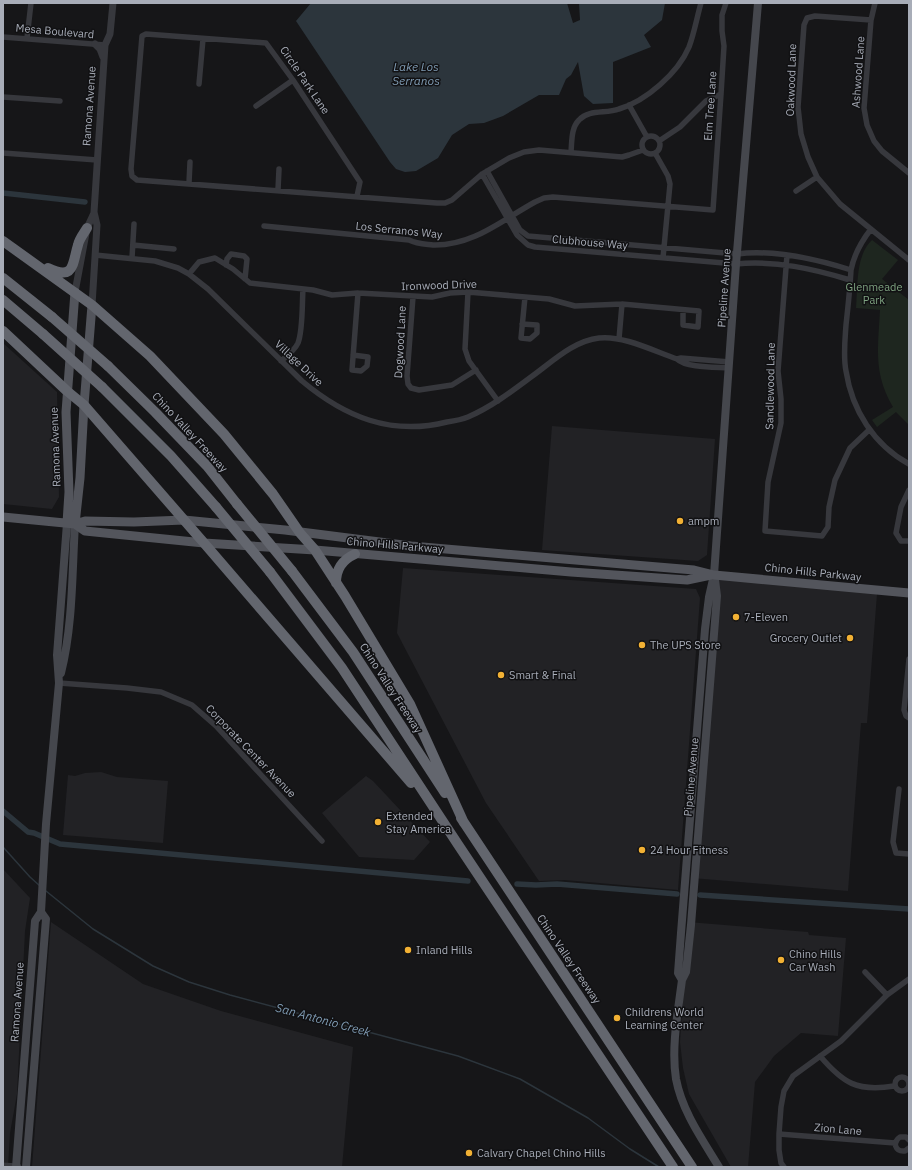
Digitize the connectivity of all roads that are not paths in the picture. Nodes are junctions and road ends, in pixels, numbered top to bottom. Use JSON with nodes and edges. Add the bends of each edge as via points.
{"nodes":[{"id":1,"x":31,"y":3,"type":"edge"},
{"id":2,"x":113,"y":3,"type":"edge"},
{"id":3,"x":701,"y":3,"type":"edge"},
{"id":4,"x":726,"y":3,"type":"edge"},
{"id":5,"x":758,"y":3,"type":"edge"},
{"id":6,"x":875,"y":3,"type":"edge"},
{"id":7,"x":871,"y":20,"type":"junction"},
{"id":8,"x":3,"y":37,"type":"edge"},
{"id":9,"x":28,"y":38,"type":"junction"},
{"id":10,"x":202,"y":38,"type":"junction"},
{"id":11,"x":95,"y":44,"type":"junction"},
{"id":12,"x":105,"y":45,"type":"junction"},
{"id":13,"x":104,"y":65,"type":"junction"},
{"id":14,"x":293,"y":80,"type":"junction"},
{"id":15,"x":199,"y":84,"type":"dead end"},
{"id":16,"x":721,"y":94,"type":"junction"},
{"id":17,"x":3,"y":97,"type":"edge"},
{"id":18,"x":60,"y":101,"type":"dead end"},
{"id":19,"x":629,"y":105,"type":"junction"},
{"id":20,"x":256,"y":106,"type":"dead end"},
{"id":21,"x":647,"y":137,"type":"junction"},
{"id":22,"x":659,"y":141,"type":"junction"},
{"id":23,"x":643,"y":150,"type":"junction"},
{"id":24,"x":571,"y":152,"type":"junction"},
{"id":25,"x":3,"y":153,"type":"edge"},
{"id":26,"x":655,"y":153,"type":"junction"},
{"id":27,"x":97,"y":160,"type":"junction"},
{"id":28,"x":190,"y":162,"type":"dead end"},
{"id":29,"x":279,"y":169,"type":"dead end"},
{"id":30,"x":485,"y":173,"type":"junction"},
{"id":31,"x":909,"y":173,"type":"edge"},
{"id":32,"x":817,"y":177,"type":"junction"},
{"id":33,"x":189,"y":183,"type":"junction"},
{"id":34,"x":278,"y":190,"type":"junction"},
{"id":35,"x":796,"y":191,"type":"dead end"},
{"id":36,"x":358,"y":196,"type":"junction"},
{"id":37,"x":669,"y":206,"type":"junction"},
{"id":38,"x":713,"y":210,"type":"joint"},
{"id":39,"x":94,"y":212,"type":"junction"},
{"id":40,"x":509,"y":217,"type":"junction"},
{"id":41,"x":134,"y":224,"type":"dead end"},
{"id":42,"x":264,"y":226,"type":"dead end"},
{"id":43,"x":87,"y":228,"type":"junction"},
{"id":44,"x":871,"y":229,"type":"junction"},
{"id":45,"x":3,"y":241,"type":"edge"},
{"id":46,"x":133,"y":245,"type":"junction"},
{"id":47,"x":664,"y":248,"type":"junction"},
{"id":48,"x":174,"y":249,"type":"dead end"},
{"id":49,"x":737,"y":254,"type":"junction"},
{"id":50,"x":95,"y":255,"type":"junction"},
{"id":51,"x":787,"y":255,"type":"junction"},
{"id":52,"x":25,"y":257,"type":"junction"},
{"id":53,"x":132,"y":258,"type":"junction"},
{"id":54,"x":663,"y":258,"type":"junction"},
{"id":55,"x":909,"y":260,"type":"edge"},
{"id":56,"x":736,"y":264,"type":"junction"},
{"id":57,"x":226,"y":265,"type":"junction"},
{"id":58,"x":786,"y":266,"type":"junction"},
{"id":59,"x":851,"y":270,"type":"junction"},
{"id":60,"x":189,"y":274,"type":"junction"},
{"id":61,"x":3,"y":278,"type":"edge"},
{"id":62,"x":245,"y":279,"type":"junction"},
{"id":63,"x":850,"y":280,"type":"junction"},
{"id":64,"x":303,"y":289,"type":"junction"},
{"id":65,"x":75,"y":292,"type":"junction"},
{"id":66,"x":468,"y":292,"type":"junction"},
{"id":67,"x":358,"y":293,"type":"junction"},
{"id":68,"x":413,"y":297,"type":"junction"},
{"id":69,"x":525,"y":297,"type":"junction"},
{"id":70,"x":3,"y":300,"type":"edge"},
{"id":71,"x":622,"y":304,"type":"junction"},
{"id":72,"x":92,"y":305,"type":"junction"},
{"id":73,"x":683,"y":310,"type":"dead end"},
{"id":74,"x":522,"y":324,"type":"dead end"},
{"id":75,"x":3,"y":331,"type":"edge"},
{"id":76,"x":619,"y":339,"type":"junction"},
{"id":77,"x":353,"y":355,"type":"dead end"},
{"id":78,"x":677,"y":359,"type":"junction"},
{"id":79,"x":708,"y":360,"type":"junction"},
{"id":80,"x":281,"y":361,"type":"junction"},
{"id":81,"x":730,"y":365,"type":"junction"},
{"id":82,"x":708,"y":366,"type":"junction"},
{"id":83,"x":476,"y":370,"type":"junction"},
{"id":84,"x":66,"y":391,"type":"junction"},
{"id":85,"x":498,"y":401,"type":"junction"},
{"id":86,"x":84,"y":406,"type":"junction"},
{"id":87,"x":869,"y":430,"type":"junction"},
{"id":88,"x":909,"y":464,"type":"edge"},
{"id":89,"x":909,"y":490,"type":"edge"},
{"id":90,"x":3,"y":517,"type":"edge"},
{"id":91,"x":184,"y":520,"type":"junction"},
{"id":92,"x":71,"y":523,"type":"junction"},
{"id":93,"x":300,"y":532,"type":"junction"},
{"id":94,"x":909,"y":542,"type":"edge"},
{"id":95,"x":204,"y":543,"type":"junction"},
{"id":96,"x":315,"y":550,"type":"junction"},
{"id":97,"x":355,"y":554,"type":"junction"},
{"id":98,"x":714,"y":575,"type":"junction"},
{"id":99,"x":336,"y":583,"type":"junction"},
{"id":100,"x":909,"y":593,"type":"edge"},
{"id":101,"x":909,"y":659,"type":"edge"},
{"id":102,"x":58,"y":683,"type":"junction"},
{"id":103,"x":908,"y":717,"type":"edge"},
{"id":104,"x":899,"y":789,"type":"dead end"},
{"id":105,"x":437,"y":813,"type":"junction"},
{"id":106,"x":464,"y":823,"type":"junction"},
{"id":107,"x":322,"y":841,"type":"dead end"},
{"id":108,"x":909,"y":854,"type":"edge"},
{"id":109,"x":41,"y":912,"type":"junction"},
{"id":110,"x":865,"y":972,"type":"dead end"},
{"id":111,"x":909,"y":979,"type":"edge"},
{"id":112,"x":887,"y":995,"type":"junction"},
{"id":113,"x":29,"y":1000,"type":"junction"},
{"id":114,"x":39,"y":1002,"type":"junction"},
{"id":115,"x":820,"y":1056,"type":"junction"},
{"id":116,"x":894,"y":1086,"type":"dead end"},
{"id":117,"x":779,"y":1134,"type":"junction"},
{"id":118,"x":909,"y":1140,"type":"edge"},
{"id":119,"x":895,"y":1144,"type":"junction"},
{"id":120,"x":909,"y":1148,"type":"edge"},
{"id":121,"x":3,"y":1166,"type":"edge"},
{"id":122,"x":17,"y":1167,"type":"edge"},
{"id":123,"x":26,"y":1167,"type":"edge"},
{"id":124,"x":673,"y":1167,"type":"edge"},
{"id":125,"x":692,"y":1167,"type":"edge"},
{"id":126,"x":719,"y":1167,"type":"edge"},
{"id":127,"x":784,"y":1167,"type":"edge"}],
"edges":[{"from":1,"to":9,"type":"street"},
{"from":2,"to":12,"type":"street","name":"Ramona Avenue","via":[[110,34]]},
{"from":3,"to":19,"type":"street","via":[[690,46],[680,62],[658,86]]},
{"from":4,"to":16,"type":"street","name":"Elm Tree Lane","via":[[722,15],[724,46]]},
{"from":5,"to":49,"type":"main road","name":"Pipeline Avenue"},
{"from":6,"to":7,"type":"street","name":"Ashwood Lane"},
{"from":7,"to":31,"type":"street","name":"Ashwood Lane","via":[[864,108],[867,125],[882,151]]},
{"from":7,"to":32,"type":"street","name":"Oakwood Lane","via":[[815,16],[807,18],[804,25],[798,107],[801,134]]},
{"from":8,"to":9,"type":"street","name":"Mesa Boulevard"},
{"from":9,"to":11,"type":"street","name":"Mesa Boulevard"},
{"from":10,"to":14,"type":"street","name":"Circle Park Lane","via":[[266,43]]},
{"from":10,"to":15,"type":"street"},
{"from":10,"to":33,"type":"street","name":"Circle Park Lane","via":[[146,34],[142,36],[132,176],[138,180]]},
{"from":11,"to":12,"type":"street","name":"Mesa Boulevard"},
{"from":11,"to":13,"type":"street","via":[[102,53]]},
{"from":12,"to":13,"type":"street","name":"Ramona Avenue"},
{"from":13,"to":27,"type":"street","name":"Ramona Avenue"},
{"from":14,"to":20,"type":"street"},
{"from":14,"to":36,"type":"street","name":"Circle Park Lane","via":[[360,182]]},
{"from":16,"to":22,"type":"street","via":[[706,101],[680,127]]},
{"from":16,"to":38,"type":"street","name":"Elm Tree Lane"},
{"from":17,"to":18,"type":"street"},
{"from":19,"to":21,"type":"street"},
{"from":19,"to":24,"type":"street","via":[[609,112],[589,113],[579,119],[573,128]]},
{"from":21,"to":22,"type":"street","via":[[654,136]]},
{"from":21,"to":23,"type":"street","via":[[642,143]]},
{"from":22,"to":26,"type":"street","via":[[660,148]]},
{"from":23,"to":24,"type":"street","via":[[622,157]]},
{"from":23,"to":26,"type":"street","via":[[647,154]]},
{"from":24,"to":30,"type":"street","via":[[524,152]]},
{"from":25,"to":27,"type":"street"},
{"from":26,"to":37,"type":"street","via":[[668,176]]},
{"from":27,"to":39,"type":"street","name":"Ramona Avenue"},
{"from":28,"to":33,"type":"street"},
{"from":29,"to":34,"type":"street"},
{"from":30,"to":36,"type":"street","via":[[445,203]]},
{"from":30,"to":40,"type":"street","name":"Clubhouse Way"},
{"from":32,"to":35,"type":"street"},
{"from":32,"to":44,"type":"street","name":"Oakwood Lane","via":[[840,204]]},
{"from":33,"to":34,"type":"street"},
{"from":34,"to":36,"type":"street"},
{"from":37,"to":38,"type":"street","name":"Los Serranos Way"},
{"from":37,"to":40,"type":"street","name":"Los Serranos Way","via":[[553,197],[535,202]]},
{"from":37,"to":47,"type":"street"},
{"from":39,"to":43,"type":"street","name":"Ramona Avenue"},
{"from":39,"to":50,"type":"street","name":"Ramona Avenue","via":[[97,225]]},
{"from":40,"to":42,"type":"street","name":"Los Serranos Way","via":[[470,240],[450,245]]},
{"from":40,"to":47,"type":"street","name":"Clubhouse Way","via":[[522,233],[532,237]]},
{"from":40,"to":54,"type":"street","name":"Clubhouse Way","via":[[516,235],[535,247]]},
{"from":41,"to":46,"type":"street"},
{"from":43,"to":52,"type":"highway","via":[[78,243],[72,267],[67,272],[56,272]]},
{"from":43,"to":65,"type":"street","name":"Ramona Avenue"},
{"from":44,"to":55,"type":"street","name":"Oakwood Lane"},
{"from":44,"to":59,"type":"street","via":[[859,243]]},
{"from":45,"to":52,"type":"highway"},
{"from":46,"to":48,"type":"street"},
{"from":46,"to":53,"type":"street"},
{"from":47,"to":49,"type":"street","name":"Clubhouse Way"},
{"from":47,"to":54,"type":"street"},
{"from":49,"to":51,"type":"street","name":"Clubhouse Way","via":[[748,252]]},
{"from":49,"to":56,"type":"main road","name":"Pipeline Avenue"},
{"from":50,"to":53,"type":"street","name":"Village Drive"},
{"from":50,"to":72,"type":"street","name":"Ramona Avenue"},
{"from":51,"to":58,"type":"street","name":"Sandlewood Lane"},
{"from":51,"to":59,"type":"street","name":"Clubhouse Way"},
{"from":52,"to":65,"type":"highway"},
{"from":53,"to":60,"type":"street","name":"Village Drive","via":[[155,261]]},
{"from":54,"to":56,"type":"street","name":"Clubhouse Way"},
{"from":56,"to":58,"type":"street","name":"Clubhouse Way"},
{"from":56,"to":81,"type":"main road","name":"Pipeline Avenue"},
{"from":57,"to":60,"type":"street","name":"Ironwood Drive","via":[[214,258],[199,262]]},
{"from":57,"to":62,"type":"street","name":"Ironwood Drive"},
{"from":57,"to":62,"type":"street","via":[[232,254],[244,256],[247,259]]},
{"from":58,"to":63,"type":"street","name":"Clubhouse Way","via":[[816,270]]},
{"from":58,"to":87,"type":"street","name":"Sandlewood Lane","via":[[778,371],[781,423],[768,482],[765,531],[822,536],[828,527],[835,480],[850,448]]},
{"from":59,"to":63,"type":"street"},
{"from":60,"to":80,"type":"street","name":"Village Drive"},
{"from":61,"to":106,"type":"highway","name":"Chino Valley Freeway","bridge":true,"via":[[108,366],[207,466],[354,652]]},
{"from":62,"to":64,"type":"street","name":"Ironwood Drive","via":[[250,283]]},
{"from":63,"to":87,"type":"street","via":[[844,348],[846,371],[858,410]]},
{"from":64,"to":67,"type":"street","name":"Ironwood Drive","via":[[332,295]]},
{"from":64,"to":80,"type":"street","via":[[298,342],[294,350]]},
{"from":65,"to":72,"type":"highway"},
{"from":65,"to":84,"type":"main road","name":"Ramona Avenue"},
{"from":66,"to":68,"type":"street","name":"Ironwood Drive"},
{"from":66,"to":69,"type":"street","name":"Ironwood Drive"},
{"from":66,"to":83,"type":"street","via":[[465,349],[469,361]]},
{"from":67,"to":68,"type":"street","name":"Ironwood Drive"},
{"from":67,"to":77,"type":"street"},
{"from":68,"to":83,"type":"street","name":"Dogwood Lane","via":[[407,376],[411,388],[419,390],[452,385]]},
{"from":69,"to":71,"type":"street","name":"Ironwood Drive","via":[[549,299],[575,306]]},
{"from":69,"to":74,"type":"street"},
{"from":70,"to":105,"type":"highway","bridge":true,"via":[[102,387],[171,456],[216,506],[270,572],[342,668]]},
{"from":71,"to":73,"type":"street","name":"Ironwood Drive"},
{"from":71,"to":76,"type":"street"},
{"from":72,"to":86,"type":"main road","name":"Ramona Avenue"},
{"from":72,"to":93,"type":"highway","via":[[150,356],[224,434],[274,494]]},
{"from":75,"to":84,"type":"highway"},
{"from":76,"to":78,"type":"street","name":"Village Drive"},
{"from":76,"to":85,"type":"street","name":"Village Drive","via":[[597,338],[575,345]]},
{"from":78,"to":79,"type":"street","name":"Village Drive"},
{"from":78,"to":82,"type":"street","name":"Village Drive","via":[[680,363]]},
{"from":79,"to":81,"type":"street","name":"Village Drive"},
{"from":79,"to":82,"type":"street"},
{"from":80,"to":85,"type":"street","name":"Village Drive","via":[[318,395],[344,411],[379,423],[421,427],[441,424],[466,418]]},
{"from":81,"to":82,"type":"street","name":"Village Drive"},
{"from":81,"to":98,"type":"main road","name":"Pipeline Avenue"},
{"from":83,"to":85,"type":"street"},
{"from":84,"to":86,"type":"highway"},
{"from":84,"to":92,"type":"main road","name":"Ramona Avenue"},
{"from":86,"to":91,"type":"highway"},
{"from":86,"to":92,"type":"main road","name":"Ramona Avenue","via":[[80,478]]},
{"from":87,"to":88,"type":"street","via":[[881,444]]},
{"from":89,"to":94,"type":"street","via":[[901,507],[896,533],[901,540]]},
{"from":90,"to":92,"type":"main road","name":"Chino Hills Parkway"},
{"from":91,"to":92,"type":"main road","name":"Chino Hills Parkway"},
{"from":91,"to":93,"type":"main road","name":"Chino Hills Parkway"},
{"from":91,"to":95,"type":"highway"},
{"from":92,"to":95,"type":"main road","name":"Chino Hills Parkway","via":[[85,531]]},
{"from":92,"to":102,"type":"main road","name":"Ramona Avenue","via":[[66,655]]},
{"from":93,"to":96,"type":"highway"},
{"from":93,"to":98,"type":"main road","name":"Chino Hills Parkway","via":[[411,546],[686,570]]},
{"from":95,"to":96,"type":"main road","name":"Chino Hills Parkway"},
{"from":95,"to":105,"type":"highway"},
{"from":96,"to":97,"type":"main road","name":"Chino Hills Parkway"},
{"from":96,"to":99,"type":"highway"},
{"from":97,"to":98,"type":"main road","name":"Chino Hills Parkway","via":[[687,580]]},
{"from":97,"to":99,"type":"highway","via":[[347,558],[338,569]]},
{"from":98,"to":100,"type":"main road","name":"Chino Hills Parkway"},
{"from":98,"to":126,"type":"main road","name":"Pipeline Avenue","via":[[717,596],[688,902],[678,973],[682,980],[675,1066],[676,1078],[688,1114]]},
{"from":99,"to":106,"type":"highway","via":[[410,704]]},
{"from":101,"to":103,"type":"street","via":[[904,710]]},
{"from":102,"to":107,"type":"street","name":"Corporate Center Avenue","via":[[161,692],[192,704],[216,726]]},
{"from":102,"to":109,"type":"main road","name":"Ramona Avenue"},
{"from":104,"to":108,"type":"street","via":[[893,842],[896,853]]},
{"from":105,"to":124,"type":"highway"},
{"from":106,"to":125,"type":"highway","name":"Chino Valley Freeway"},
{"from":109,"to":113,"type":"main road","name":"Ramona Avenue","via":[[35,921]]},
{"from":109,"to":114,"type":"main road","name":"Ramona Avenue","via":[[46,919]]},
{"from":110,"to":112,"type":"street"},
{"from":111,"to":112,"type":"street"},
{"from":112,"to":115,"type":"street","via":[[841,1041]]},
{"from":113,"to":114,"type":"main road"},
{"from":113,"to":122,"type":"main road","name":"Ramona Avenue"},
{"from":114,"to":123,"type":"main road","name":"Ramona Avenue"},
{"from":115,"to":116,"type":"street","via":[[844,1080],[858,1086]]},
{"from":115,"to":117,"type":"street","via":[[793,1076],[784,1091]]},
{"from":117,"to":119,"type":"street","name":"Zion Lane"},
{"from":117,"to":127,"type":"street","via":[[779,1150]]},
{"from":118,"to":119,"type":"street","name":"Zion Lane","via":[[900,1137]]},
{"from":119,"to":120,"type":"street","name":"Zion Lane","via":[[899,1151]]},
{"from":121,"to":122,"type":"street"}]}
